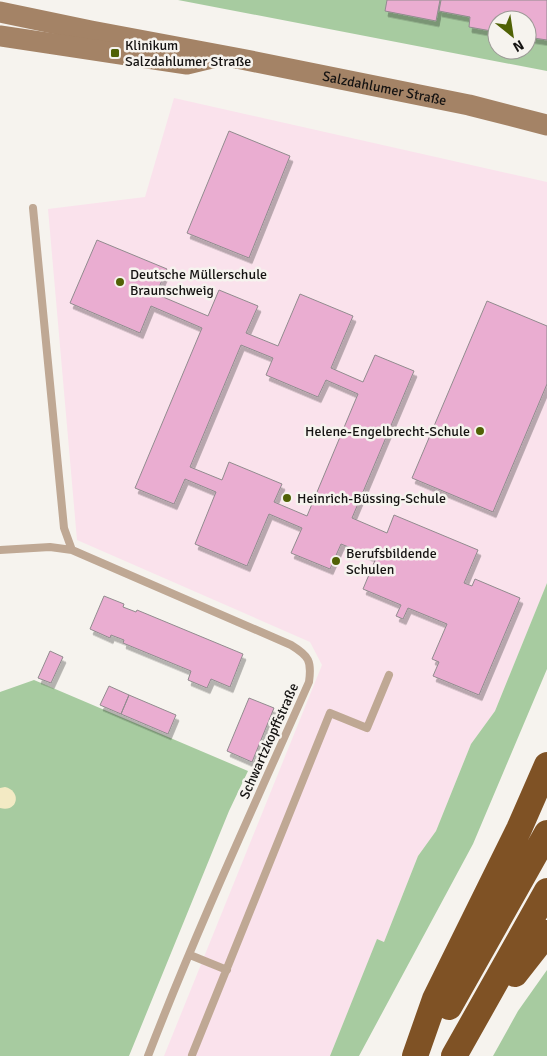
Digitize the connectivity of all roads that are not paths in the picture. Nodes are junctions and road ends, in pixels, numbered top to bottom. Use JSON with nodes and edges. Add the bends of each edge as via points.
{"nodes":[{"id":1,"x":0,"y":12,"type":"edge"},
{"id":2,"x":0,"y":36,"type":"edge"},
{"id":3,"x":222,"y":56,"type":"junction"},
{"id":4,"x":547,"y":125,"type":"edge"},
{"id":5,"x":33,"y":208,"type":"dead end"},
{"id":6,"x":0,"y":550,"type":"edge"},
{"id":7,"x":72,"y":550,"type":"junction"},
{"id":8,"x":389,"y":675,"type":"dead end"},
{"id":9,"x":547,"y":764,"type":"edge"},
{"id":10,"x":547,"y":834,"type":"edge"},
{"id":11,"x":547,"y":892,"type":"edge"},
{"id":12,"x":547,"y":933,"type":"edge"},
{"id":13,"x":190,"y":955,"type":"junction"},
{"id":14,"x":227,"y":970,"type":"junction"},
{"id":15,"x":459,"y":1048,"type":"edge"},
{"id":16,"x":192,"y":1055,"type":"edge"},
{"id":17,"x":148,"y":1056,"type":"edge"},
{"id":18,"x":416,"y":1056,"type":"edge"},
{"id":19,"x":420,"y":1056,"type":"edge"}],
"edges":[{"from":1,"to":3,"type":"main road","name":"Salzdahlumer Straße"},
{"from":2,"to":3,"type":"main road","name":"Salzdahlumer Straße","via":[[187,64]]},
{"from":3,"to":4,"type":"main road","name":"Salzdahlumer Straße","via":[[470,105]]},
{"from":5,"to":7,"type":"lane","via":[[64,528]]},
{"from":6,"to":7,"type":"lane","name":"Schwartzkopffstraße","via":[[50,547]]},
{"from":7,"to":13,"type":"lane","name":"Schwartzkopffstraße","via":[[291,645],[308,658],[311,668],[309,682]]},
{"from":8,"to":14,"type":"lane","via":[[367,728],[330,713]]},
{"from":9,"to":18,"type":"highway","via":[[519,829],[435,999]]},
{"from":10,"to":19,"type":"highway"},
{"from":11,"to":15,"type":"highway"},
{"from":12,"to":15,"type":"highway"},
{"from":13,"to":14,"type":"lane"},
{"from":13,"to":17,"type":"lane","name":"Schwartzkopffstraße"},
{"from":14,"to":16,"type":"lane"}]}
